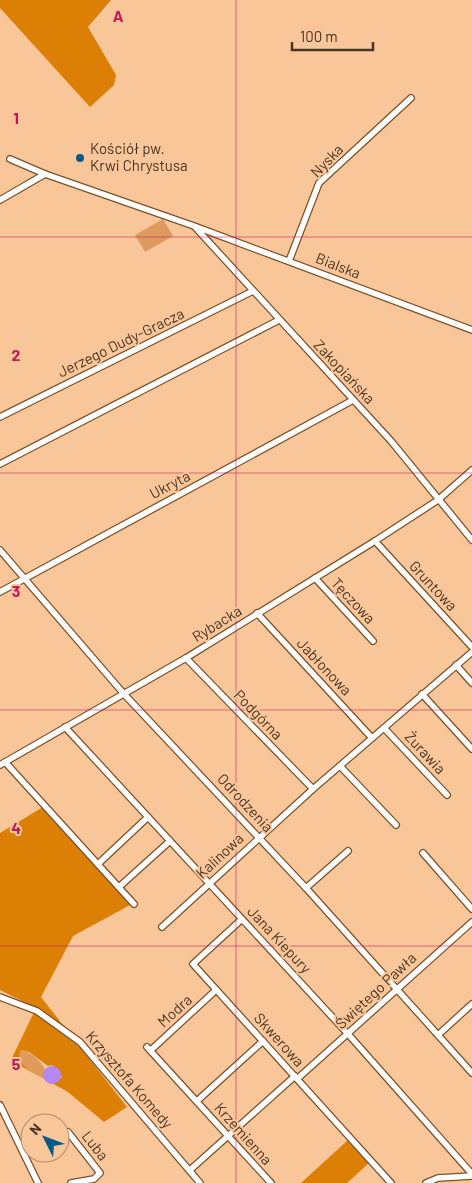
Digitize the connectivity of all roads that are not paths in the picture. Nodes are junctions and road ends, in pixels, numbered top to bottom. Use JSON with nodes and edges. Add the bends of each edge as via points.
{"nodes":[{"id":1,"x":411,"y":98,"type":"dead end"},
{"id":2,"x":10,"y":159,"type":"dead end"},
{"id":3,"x":45,"y":174,"type":"junction"},
{"id":4,"x":0,"y":200,"type":"edge"},
{"id":5,"x":194,"y":226,"type":"junction"},
{"id":6,"x":289,"y":261,"type":"junction"},
{"id":7,"x":253,"y":291,"type":"junction"},
{"id":8,"x":279,"y":320,"type":"junction"},
{"id":9,"x":472,"y":330,"type":"edge"},
{"id":10,"x":353,"y":400,"type":"junction"},
{"id":11,"x":0,"y":417,"type":"edge"},
{"id":12,"x":0,"y":464,"type":"edge"},
{"id":13,"x":472,"y":470,"type":"edge"},
{"id":14,"x":438,"y":500,"type":"junction"},
{"id":15,"x":472,"y":540,"type":"edge"},
{"id":16,"x":375,"y":541,"type":"junction"},
{"id":17,"x":0,"y":550,"type":"edge"},
{"id":18,"x":24,"y":578,"type":"junction"},
{"id":19,"x":315,"y":578,"type":"junction"},
{"id":20,"x":0,"y":592,"type":"edge"},
{"id":21,"x":257,"y":613,"type":"junction"},
{"id":22,"x":374,"y":641,"type":"dead end"},
{"id":23,"x":472,"y":647,"type":"edge"},
{"id":24,"x":472,"y":652,"type":"edge"},
{"id":25,"x":186,"y":658,"type":"junction"},
{"id":26,"x":456,"y":665,"type":"junction"},
{"id":27,"x":472,"y":683,"type":"edge"},
{"id":28,"x":124,"y":694,"type":"junction"},
{"id":29,"x":422,"y":694,"type":"junction"},
{"id":30,"x":65,"y":727,"type":"junction"},
{"id":31,"x":384,"y":728,"type":"junction"},
{"id":32,"x":372,"y":738,"type":"junction"},
{"id":33,"x":472,"y":749,"type":"edge"},
{"id":34,"x":3,"y":763,"type":"edge"},
{"id":35,"x":340,"y":766,"type":"junction"},
{"id":36,"x":313,"y":789,"type":"junction"},
{"id":37,"x":447,"y":795,"type":"dead end"},
{"id":38,"x":148,"y":817,"type":"junction"},
{"id":39,"x":396,"y":825,"type":"dead end"},
{"id":40,"x":259,"y":837,"type":"junction"},
{"id":41,"x":170,"y":841,"type":"junction"},
{"id":42,"x":348,"y":851,"type":"dead end"},
{"id":43,"x":423,"y":853,"type":"dead end"},
{"id":44,"x":98,"y":864,"type":"junction"},
{"id":45,"x":209,"y":883,"type":"junction"},
{"id":46,"x":118,"y":887,"type":"junction"},
{"id":47,"x":306,"y":888,"type":"junction"},
{"id":48,"x":134,"y":904,"type":"dead end"},
{"id":49,"x":472,"y":908,"type":"edge"},
{"id":50,"x":242,"y":919,"type":"junction"},
{"id":51,"x":472,"y":922,"type":"edge"},
{"id":52,"x":162,"y":926,"type":"dead end"},
{"id":53,"x":397,"y":988,"type":"junction"},
{"id":54,"x":216,"y":990,"type":"junction"},
{"id":55,"x":0,"y":996,"type":"edge"},
{"id":56,"x":472,"y":1004,"type":"edge"},
{"id":57,"x":348,"y":1034,"type":"junction"},
{"id":58,"x":438,"y":1035,"type":"junction"},
{"id":59,"x":262,"y":1041,"type":"junction"},
{"id":60,"x":149,"y":1048,"type":"joint"},
{"id":61,"x":472,"y":1073,"type":"edge"},
{"id":62,"x":296,"y":1078,"type":"junction"},
{"id":63,"x":197,"y":1101,"type":"junction"},
{"id":64,"x":0,"y":1105,"type":"edge"},
{"id":65,"x":70,"y":1135,"type":"edge"},
{"id":66,"x":229,"y":1136,"type":"junction"},
{"id":67,"x":190,"y":1170,"type":"junction"},
{"id":68,"x":472,"y":1175,"type":"edge"},
{"id":69,"x":38,"y":1183,"type":"edge"},
{"id":70,"x":71,"y":1183,"type":"edge"},
{"id":71,"x":200,"y":1183,"type":"edge"},
{"id":72,"x":271,"y":1183,"type":"edge"},
{"id":73,"x":391,"y":1183,"type":"edge"},
{"id":74,"x":426,"y":1183,"type":"edge"}],
"edges":[{"from":1,"to":6,"type":"street","name":"Nyska","via":[[319,182]]},
{"from":2,"to":3,"type":"street","name":"Bialska"},
{"from":3,"to":4,"type":"street"},
{"from":3,"to":5,"type":"street","name":"Bialska"},
{"from":5,"to":6,"type":"street","name":"Bialska"},
{"from":5,"to":7,"type":"street","name":"Zakopiańska"},
{"from":6,"to":9,"type":"street","name":"Bialska"},
{"from":7,"to":8,"type":"street","name":"Zakopiańska"},
{"from":7,"to":11,"type":"street","name":"Jerzego Dudy-Gracza"},
{"from":8,"to":10,"type":"street","name":"Zakopiańska"},
{"from":8,"to":12,"type":"street"},
{"from":10,"to":14,"type":"street","name":"Zakopiańska"},
{"from":10,"to":18,"type":"street","name":"Ukryta"},
{"from":13,"to":14,"type":"street","name":"Rybacka"},
{"from":14,"to":15,"type":"street","name":"Zakopiańska"},
{"from":14,"to":16,"type":"street","name":"Rybacka"},
{"from":16,"to":19,"type":"street","name":"Rybacka"},
{"from":16,"to":23,"type":"street","name":"Gruntowa"},
{"from":17,"to":18,"type":"street","name":"Odrodzenia"},
{"from":18,"to":20,"type":"street","name":"Ukryta"},
{"from":18,"to":28,"type":"street","name":"Odrodzenia"},
{"from":19,"to":21,"type":"street","name":"Rybacka"},
{"from":19,"to":22,"type":"street","name":"Tęczowa"},
{"from":21,"to":25,"type":"street","name":"Rybacka"},
{"from":21,"to":32,"type":"street","name":"Jabłonowa"},
{"from":24,"to":26,"type":"street","name":"Kalinowa"},
{"from":25,"to":28,"type":"street","name":"Rybacka"},
{"from":25,"to":36,"type":"street","name":"Podgórna"},
{"from":26,"to":27,"type":"street"},
{"from":26,"to":29,"type":"street","name":"Kalinowa"},
{"from":28,"to":30,"type":"street","name":"Rybacka"},
{"from":28,"to":40,"type":"street","name":"Odrodzenia"},
{"from":29,"to":31,"type":"street","name":"Kalinowa"},
{"from":29,"to":33,"type":"street"},
{"from":30,"to":34,"type":"street","name":"Rybacka"},
{"from":30,"to":38,"type":"street","name":"Jana Kiepury"},
{"from":31,"to":32,"type":"street","name":"Kalinowa"},
{"from":31,"to":37,"type":"street","name":"Żurawia"},
{"from":32,"to":35,"type":"street","name":"Kalinowa"},
{"from":34,"to":44,"type":"street"},
{"from":35,"to":36,"type":"street","name":"Kalinowa"},
{"from":35,"to":39,"type":"street"},
{"from":36,"to":40,"type":"street","name":"Kalinowa"},
{"from":38,"to":41,"type":"street","name":"Jana Kiepury"},
{"from":38,"to":44,"type":"street"},
{"from":40,"to":45,"type":"street","name":"Kalinowa"},
{"from":40,"to":47,"type":"street","name":"Odrodzenia"},
{"from":41,"to":45,"type":"street","name":"Jana Kiepury"},
{"from":41,"to":46,"type":"street"},
{"from":42,"to":47,"type":"street"},
{"from":43,"to":49,"type":"street"},
{"from":44,"to":46,"type":"street"},
{"from":45,"to":50,"type":"street","name":"Jana Kiepury"},
{"from":45,"to":52,"type":"street","name":"Kalinowa"},
{"from":46,"to":48,"type":"street"},
{"from":47,"to":53,"type":"street","name":"Odrodzenia"},
{"from":50,"to":54,"type":"street","name":"Skwerowa","via":[[192,964]]},
{"from":50,"to":57,"type":"street","name":"Jana Kiepury"},
{"from":51,"to":53,"type":"street","name":"Świętego Pawła"},
{"from":53,"to":57,"type":"street","name":"Świętego Pawła"},
{"from":53,"to":58,"type":"street","name":"Odrodzenia"},
{"from":54,"to":59,"type":"street","name":"Skwerowa"},
{"from":54,"to":60,"type":"street","name":"Modra"},
{"from":55,"to":67,"type":"street","name":"Krzysztofa Komedy","via":[[37,1011],[80,1042]]},
{"from":56,"to":58,"type":"street"},
{"from":57,"to":62,"type":"street","name":"Świętego Pawła"},
{"from":57,"to":68,"type":"street","name":"Jana Kiepury"},
{"from":58,"to":61,"type":"street","name":"Odrodzenia"},
{"from":59,"to":62,"type":"street","name":"Skwerowa"},
{"from":59,"to":63,"type":"street","name":"Krzemienna"},
{"from":60,"to":63,"type":"street","name":"Krzemienna"},
{"from":62,"to":66,"type":"street","name":"Świętego Pawła"},
{"from":62,"to":73,"type":"street","name":"Skwerowa"},
{"from":63,"to":66,"type":"street","name":"Krzemienna"},
{"from":64,"to":69,"type":"street"},
{"from":65,"to":70,"type":"street","name":"Luba","via":[[100,1173],[94,1179]]},
{"from":66,"to":67,"type":"street","name":"Świętego Pawła"},
{"from":66,"to":72,"type":"street","name":"Krzemienna"},
{"from":67,"to":71,"type":"street","name":"Krzysztofa Komedy"},
{"from":68,"to":74,"type":"street","via":[[438,1178]]}]}
